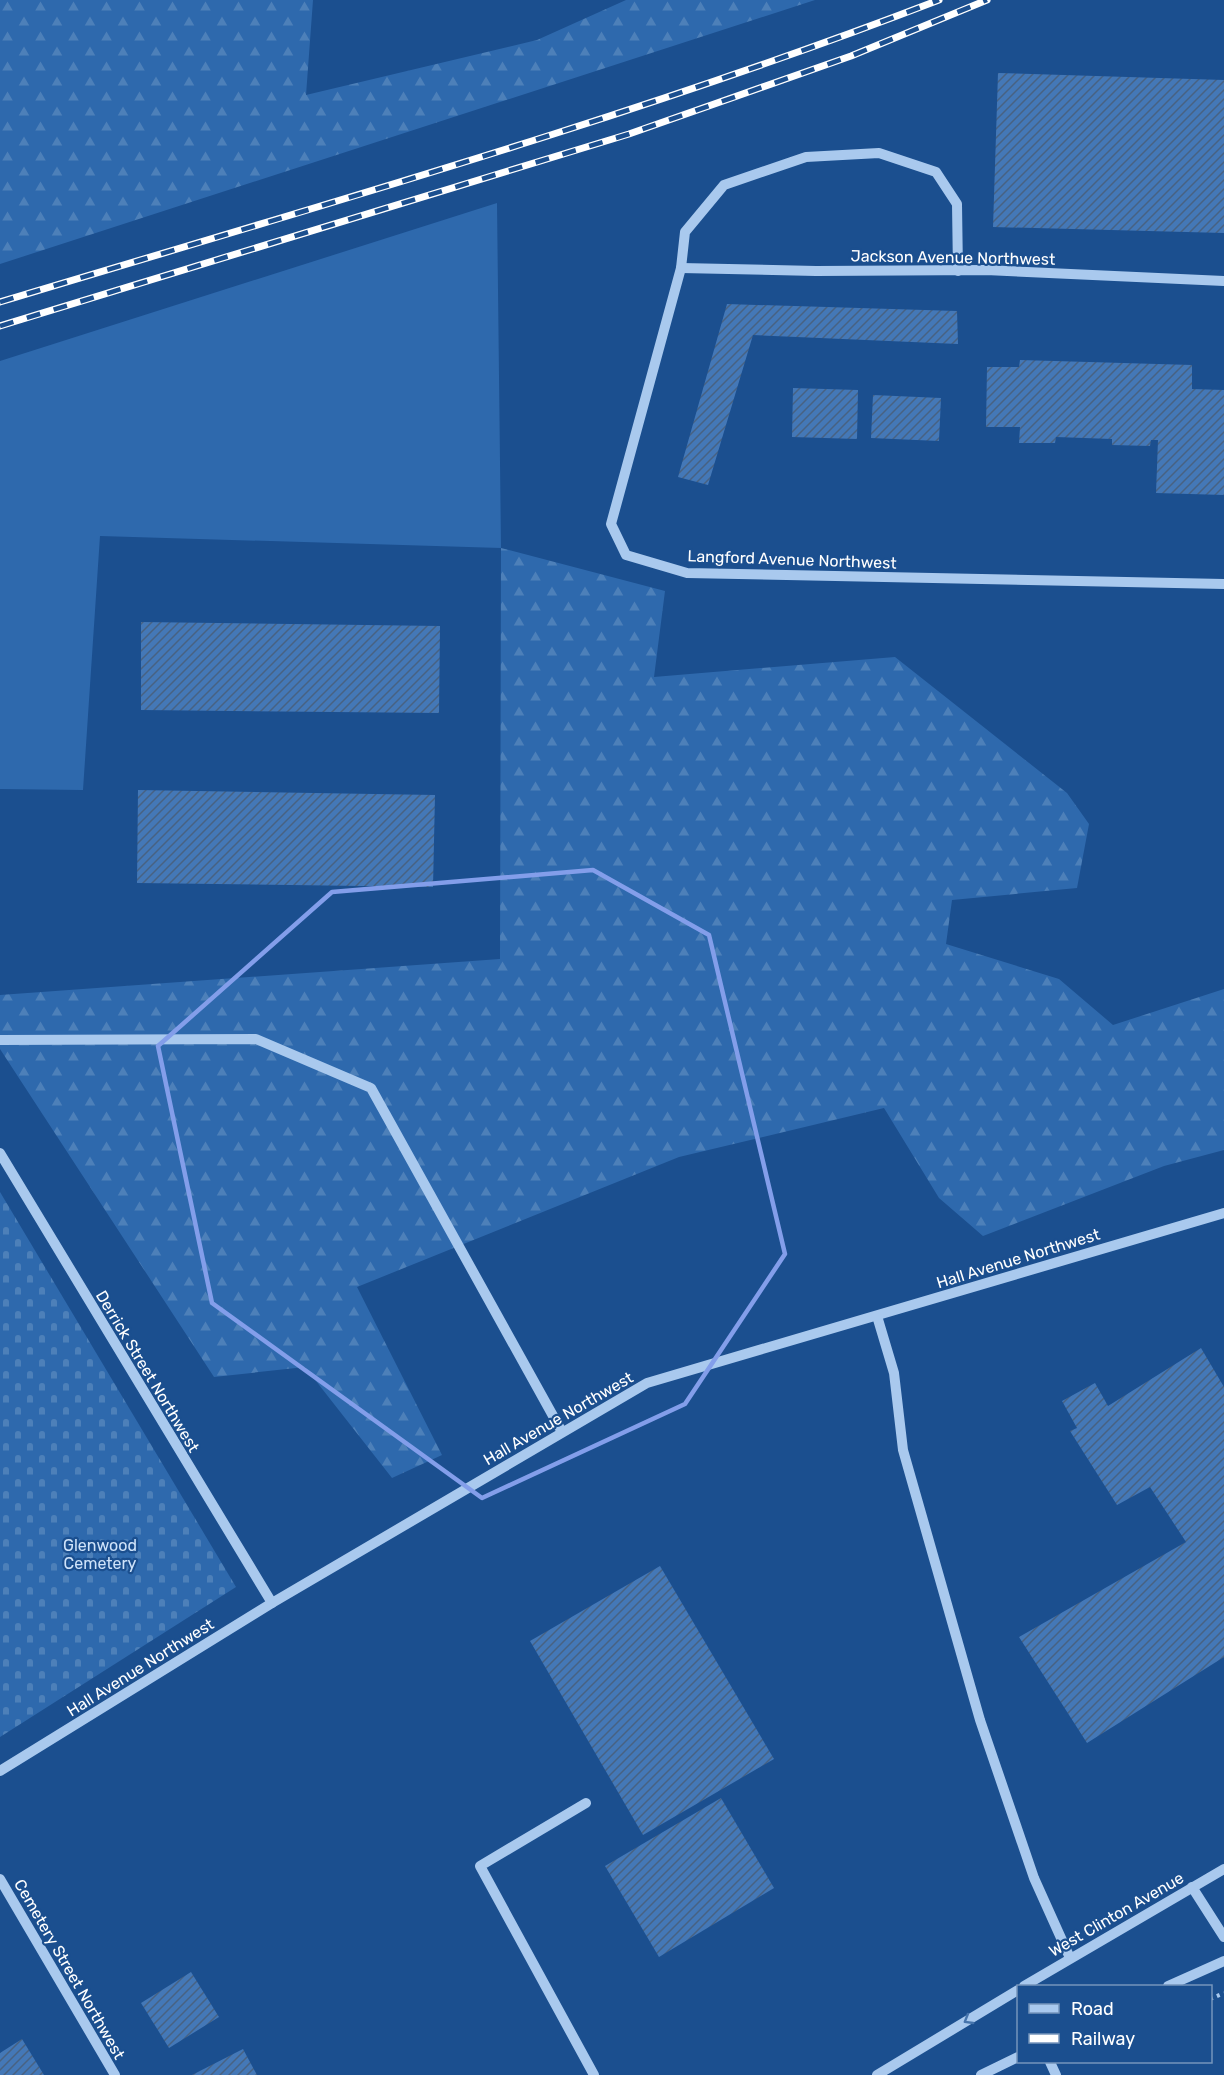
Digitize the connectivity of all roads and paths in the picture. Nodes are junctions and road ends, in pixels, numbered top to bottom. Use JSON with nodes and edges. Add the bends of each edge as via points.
{"nodes":[{"id":1,"x":681,"y":268,"type":"junction"},
{"id":2,"x":958,"y":271,"type":"junction"},
{"id":3,"x":1224,"y":280,"type":"edge"},
{"id":4,"x":1224,"y":584,"type":"edge"},
{"id":5,"x":0,"y":1040,"type":"edge"},
{"id":6,"x":0,"y":1154,"type":"edge"},
{"id":7,"x":1224,"y":1213,"type":"edge"},
{"id":8,"x":877,"y":1316,"type":"junction"},
{"id":9,"x":562,"y":1432,"type":"junction"},
{"id":10,"x":272,"y":1603,"type":"junction"},
{"id":11,"x":0,"y":1771,"type":"edge"},
{"id":12,"x":586,"y":1803,"type":"dead end"},
{"id":13,"x":1224,"y":1869,"type":"edge"},
{"id":14,"x":0,"y":1879,"type":"edge"},
{"id":15,"x":1192,"y":1887,"type":"junction"},
{"id":16,"x":1224,"y":1937,"type":"edge"},
{"id":17,"x":1070,"y":1958,"type":"junction"},
{"id":18,"x":1224,"y":1961,"type":"edge"},
{"id":19,"x":1026,"y":1985,"type":"edge"},
{"id":20,"x":1170,"y":1985,"type":"edge"},
{"id":21,"x":1017,"y":1991,"type":"edge"},
{"id":22,"x":1017,"y":2057,"type":"edge"},
{"id":23,"x":115,"y":2075,"type":"edge"},
{"id":24,"x":594,"y":2075,"type":"edge"},
{"id":25,"x":877,"y":2075,"type":"edge"},
{"id":26,"x":981,"y":2075,"type":"edge"}],
"edges":[{"from":1,"to":2,"type":"street","name":"Jackson Avenue Northwest"},
{"from":1,"to":2,"type":"street","name":"Langford Avenue Northwest","via":[[685,232],[724,185],[806,157],[879,153],[936,172],[957,204]]},
{"from":1,"to":4,"type":"street","name":"Langford Avenue Northwest","via":[[611,524],[626,555],[687,573]]},
{"from":2,"to":3,"type":"street","name":"Jackson Avenue Northwest"},
{"from":5,"to":9,"type":"street","via":[[256,1039],[371,1088]]},
{"from":6,"to":10,"type":"street","name":"Derrick Street Northwest"},
{"from":7,"to":8,"type":"street","name":"Hall Avenue Northwest"},
{"from":8,"to":9,"type":"street","name":"Hall Avenue Northwest","via":[[647,1383]]},
{"from":8,"to":17,"type":"street","via":[[894,1373],[903,1450],[980,1720],[1034,1878]]},
{"from":9,"to":10,"type":"street","name":"Hall Avenue Northwest"},
{"from":10,"to":11,"type":"street","name":"Hall Avenue Northwest"},
{"from":12,"to":24,"type":"street","via":[[480,1866]]},
{"from":13,"to":15,"type":"street","name":"West Clinton Avenue"},
{"from":14,"to":23,"type":"street","name":"Cemetery Street Northwest"},
{"from":15,"to":16,"type":"street"},
{"from":15,"to":17,"type":"street","name":"West Clinton Avenue"},
{"from":17,"to":19,"type":"street","name":"West Clinton Avenue"},
{"from":18,"to":20,"type":"street"},
{"from":21,"to":25,"type":"street","one_way":true},
{"from":22,"to":26,"type":"street"}]}
